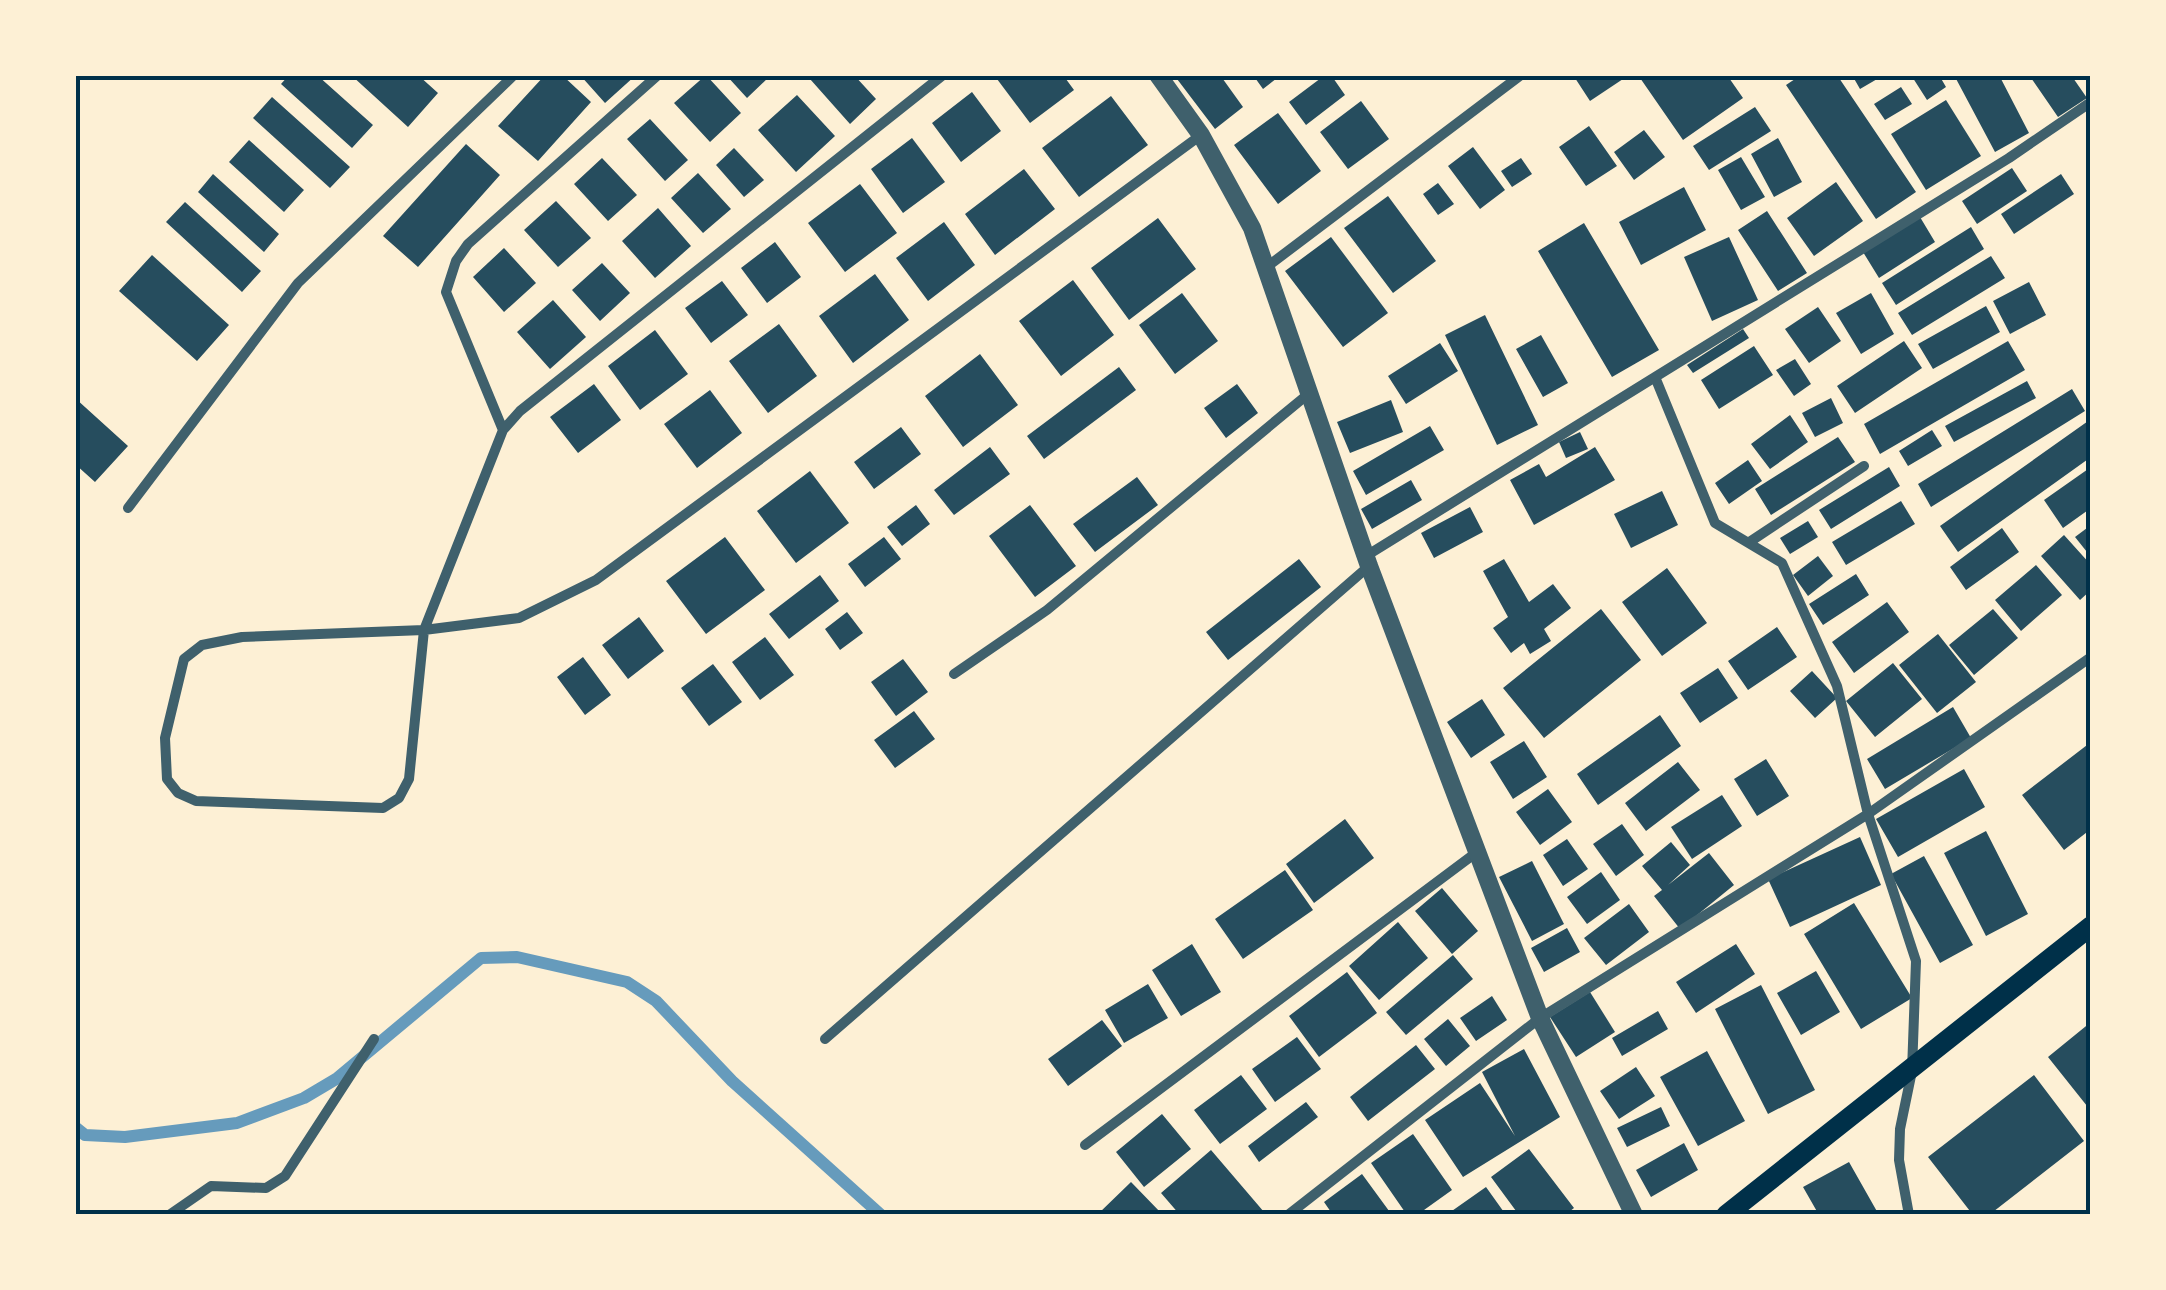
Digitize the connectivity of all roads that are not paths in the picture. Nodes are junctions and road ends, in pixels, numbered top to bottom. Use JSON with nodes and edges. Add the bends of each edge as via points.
{"nodes":[{"id":1,"x":514,"y":75,"type":"edge"},
{"id":2,"x":658,"y":75,"type":"edge"},
{"id":3,"x":943,"y":75,"type":"edge"},
{"id":4,"x":1158,"y":75,"type":"edge"},
{"id":5,"x":1520,"y":75,"type":"edge"},
{"id":6,"x":2091,"y":102,"type":"edge"},
{"id":7,"x":1201,"y":135,"type":"junction"},
{"id":8,"x":1268,"y":266,"type":"junction"},
{"id":9,"x":1655,"y":377,"type":"junction"},
{"id":10,"x":1307,"y":395,"type":"junction"},
{"id":11,"x":504,"y":430,"type":"junction"},
{"id":12,"x":1864,"y":466,"type":"dead end"},
{"id":13,"x":128,"y":508,"type":"dead end"},
{"id":14,"x":1751,"y":540,"type":"junction"},
{"id":15,"x":1368,"y":561,"type":"junction"},
{"id":16,"x":424,"y":630,"type":"junction"},
{"id":17,"x":2091,"y":657,"type":"edge"},
{"id":18,"x":954,"y":674,"type":"dead end"},
{"id":19,"x":1868,"y":814,"type":"junction"},
{"id":20,"x":1477,"y":852,"type":"junction"},
{"id":21,"x":2091,"y":926,"type":"edge"},
{"id":22,"x":1540,"y":1018,"type":"junction"},
{"id":23,"x":374,"y":1039,"type":"dead end"},
{"id":24,"x":825,"y":1039,"type":"dead end"},
{"id":25,"x":1912,"y":1072,"type":"junction"},
{"id":26,"x":1084,"y":1145,"type":"dead end"},
{"id":27,"x":169,"y":1215,"type":"edge"},
{"id":28,"x":1288,"y":1215,"type":"edge"},
{"id":29,"x":1634,"y":1215,"type":"edge"},
{"id":30,"x":1726,"y":1215,"type":"edge"},
{"id":31,"x":1909,"y":1215,"type":"edge"}],
"edges":[{"from":1,"to":13,"type":"street","via":[[298,283]]},
{"from":2,"to":11,"type":"street","via":[[468,244],[448,280],[446,292]]},
{"from":3,"to":11,"type":"street","via":[[520,410]]},
{"from":4,"to":7,"type":"street"},
{"from":5,"to":8,"type":"street"},
{"from":6,"to":9,"type":"street"},
{"from":7,"to":8,"type":"street"},
{"from":7,"to":16,"type":"street","via":[[596,580],[519,618]]},
{"from":8,"to":10,"type":"street"},
{"from":9,"to":14,"type":"street","via":[[1716,523]]},
{"from":9,"to":15,"type":"street"},
{"from":10,"to":15,"type":"street"},
{"from":10,"to":18,"type":"street","via":[[1047,610]]},
{"from":11,"to":16,"type":"street"},
{"from":12,"to":14,"type":"street"},
{"from":14,"to":19,"type":"street","via":[[1782,563],[1837,686]]},
{"from":15,"to":20,"type":"street"},
{"from":15,"to":24,"type":"street"},
{"from":16,"to":16,"type":"street","via":[[409,779],[399,798],[383,808],[196,801],[166,780],[165,738],[177,684],[184,659],[202,645],[242,636]]},
{"from":17,"to":19,"type":"street"},
{"from":19,"to":22,"type":"street"},
{"from":19,"to":25,"type":"street","via":[[1916,961]]},
{"from":20,"to":22,"type":"street"},
{"from":20,"to":26,"type":"street"},
{"from":21,"to":25,"type":"main road"},
{"from":22,"to":28,"type":"street"},
{"from":22,"to":29,"type":"street"},
{"from":23,"to":27,"type":"street","via":[[285,1176],[266,1188],[211,1186]]},
{"from":25,"to":30,"type":"main road"},
{"from":25,"to":31,"type":"street","via":[[1899,1160]]}]}
